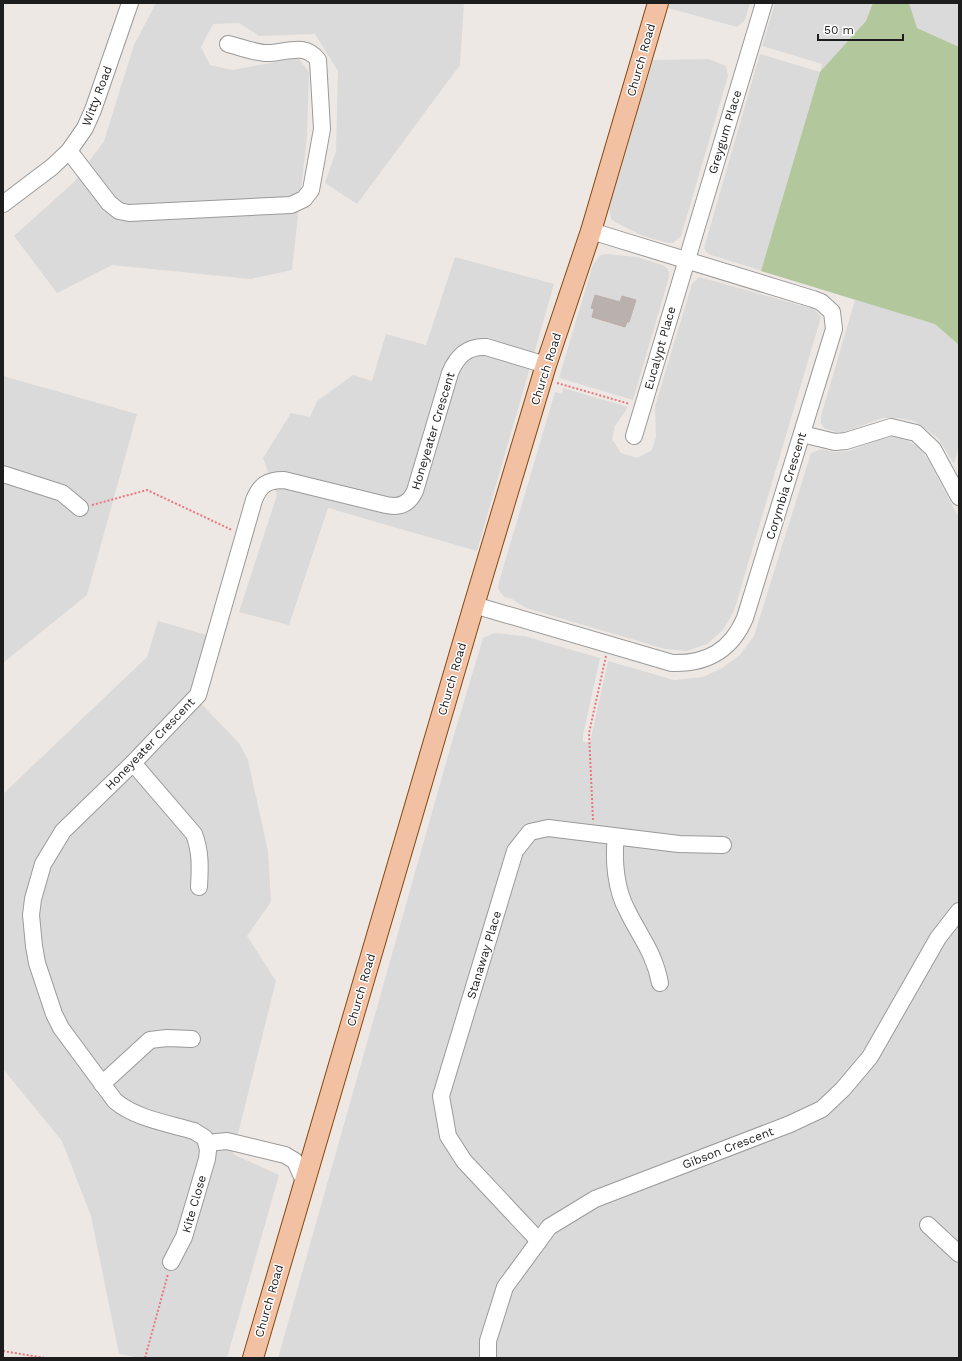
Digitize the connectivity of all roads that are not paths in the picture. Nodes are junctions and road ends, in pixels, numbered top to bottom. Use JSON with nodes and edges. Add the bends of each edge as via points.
{"nodes":[{"id":1,"x":130,"y":3,"type":"edge"},
{"id":2,"x":658,"y":3,"type":"edge"},
{"id":3,"x":764,"y":3,"type":"edge"},
{"id":4,"x":228,"y":44,"type":"dead end"},
{"id":5,"x":69,"y":151,"type":"junction"},
{"id":6,"x":3,"y":204,"type":"edge"},
{"id":7,"x":591,"y":231,"type":"junction"},
{"id":8,"x":686,"y":260,"type":"junction"},
{"id":9,"x":546,"y":365,"type":"junction"},
{"id":10,"x":802,"y":434,"type":"junction"},
{"id":11,"x":634,"y":436,"type":"dead end"},
{"id":12,"x":3,"y":474,"type":"edge"},
{"id":13,"x":959,"y":497,"type":"edge"},
{"id":14,"x":80,"y":508,"type":"road end"},
{"id":15,"x":474,"y":605,"type":"junction"},
{"id":16,"x":133,"y":763,"type":"junction"},
{"id":17,"x":616,"y":837,"type":"junction"},
{"id":18,"x":723,"y":845,"type":"dead end"},
{"id":19,"x":199,"y":887,"type":"dead end"},
{"id":20,"x":959,"y":911,"type":"edge"},
{"id":21,"x":660,"y":983,"type":"dead end"},
{"id":22,"x":192,"y":1039,"type":"dead end"},
{"id":23,"x":102,"y":1084,"type":"junction"},
{"id":24,"x":207,"y":1143,"type":"junction"},
{"id":25,"x":304,"y":1181,"type":"junction"},
{"id":26,"x":928,"y":1226,"type":"dead end"},
{"id":27,"x":539,"y":1241,"type":"junction"},
{"id":28,"x":959,"y":1254,"type":"edge"},
{"id":29,"x":171,"y":1262,"type":"road end"},
{"id":30,"x":253,"y":1358,"type":"edge"},
{"id":31,"x":488,"y":1358,"type":"edge"}],
"edges":[{"from":1,"to":5,"type":"street","name":"Witty Road","via":[[93,110],[85,128]]},
{"from":2,"to":7,"type":"main road","name":"Church Road"},
{"from":3,"to":8,"type":"street","name":"Greygum Place"},
{"from":4,"to":5,"type":"street","via":[[266,53],[300,49],[314,54],[318,60],[322,129],[311,190],[304,199],[291,205],[129,213],[119,211],[109,203]]},
{"from":5,"to":6,"type":"street","name":"Witty Road"},
{"from":7,"to":8,"type":"street","name":"Corymbia Crescent"},
{"from":7,"to":9,"type":"main road","name":"Church Road"},
{"from":8,"to":10,"type":"street","name":"Corymbia Crescent","via":[[813,299],[821,302],[832,312],[834,329]]},
{"from":8,"to":11,"type":"street","name":"Eucalypt Place"},
{"from":9,"to":15,"type":"main road","name":"Church Road"},
{"from":9,"to":16,"type":"street","name":"Honeyeater Crescent","via":[[486,347],[476,347],[458,358],[450,373],[415,491],[401,506],[394,507],[284,480],[273,480],[264,484],[257,494],[198,695]]},
{"from":10,"to":13,"type":"street","via":[[835,442],[891,427],[916,433],[933,449]]},
{"from":10,"to":15,"type":"street","name":"Corymbia Crescent","via":[[746,618],[740,632],[732,641],[709,658],[672,663]]},
{"from":12,"to":14,"type":"street","via":[[62,494]]},
{"from":15,"to":25,"type":"main road","name":"Church Road"},
{"from":16,"to":19,"type":"street","via":[[194,834],[201,857]]},
{"from":16,"to":23,"type":"street","name":"Honeyeater Crescent","via":[[63,831],[43,864],[31,915],[37,963],[54,1014],[61,1028]]},
{"from":17,"to":18,"type":"street","name":"Stanaway Place","via":[[679,844]]},
{"from":17,"to":21,"type":"street","via":[[614,865],[626,908],[653,956]]},
{"from":17,"to":27,"type":"street","name":"Stanaway Place","via":[[548,828],[530,832],[515,851],[441,1096],[448,1136],[464,1161]]},
{"from":20,"to":27,"type":"street","name":"Gibson Crescent","via":[[938,938],[870,1057],[822,1109],[790,1124],[596,1199],[549,1227]]},
{"from":22,"to":23,"type":"street","via":[[150,1040]]},
{"from":23,"to":24,"type":"street","name":"Honeyeater Crescent","via":[[124,1108],[201,1134]]},
{"from":24,"to":25,"type":"street","via":[[227,1141],[286,1155],[295,1161]]},
{"from":24,"to":29,"type":"street","name":"Kite Close","via":[[207,1159],[184,1237]]},
{"from":25,"to":30,"type":"main road","name":"Church Road"},
{"from":26,"to":28,"type":"street"},
{"from":27,"to":31,"type":"street","name":"Gibson Crescent","via":[[505,1287],[488,1341]]}]}
